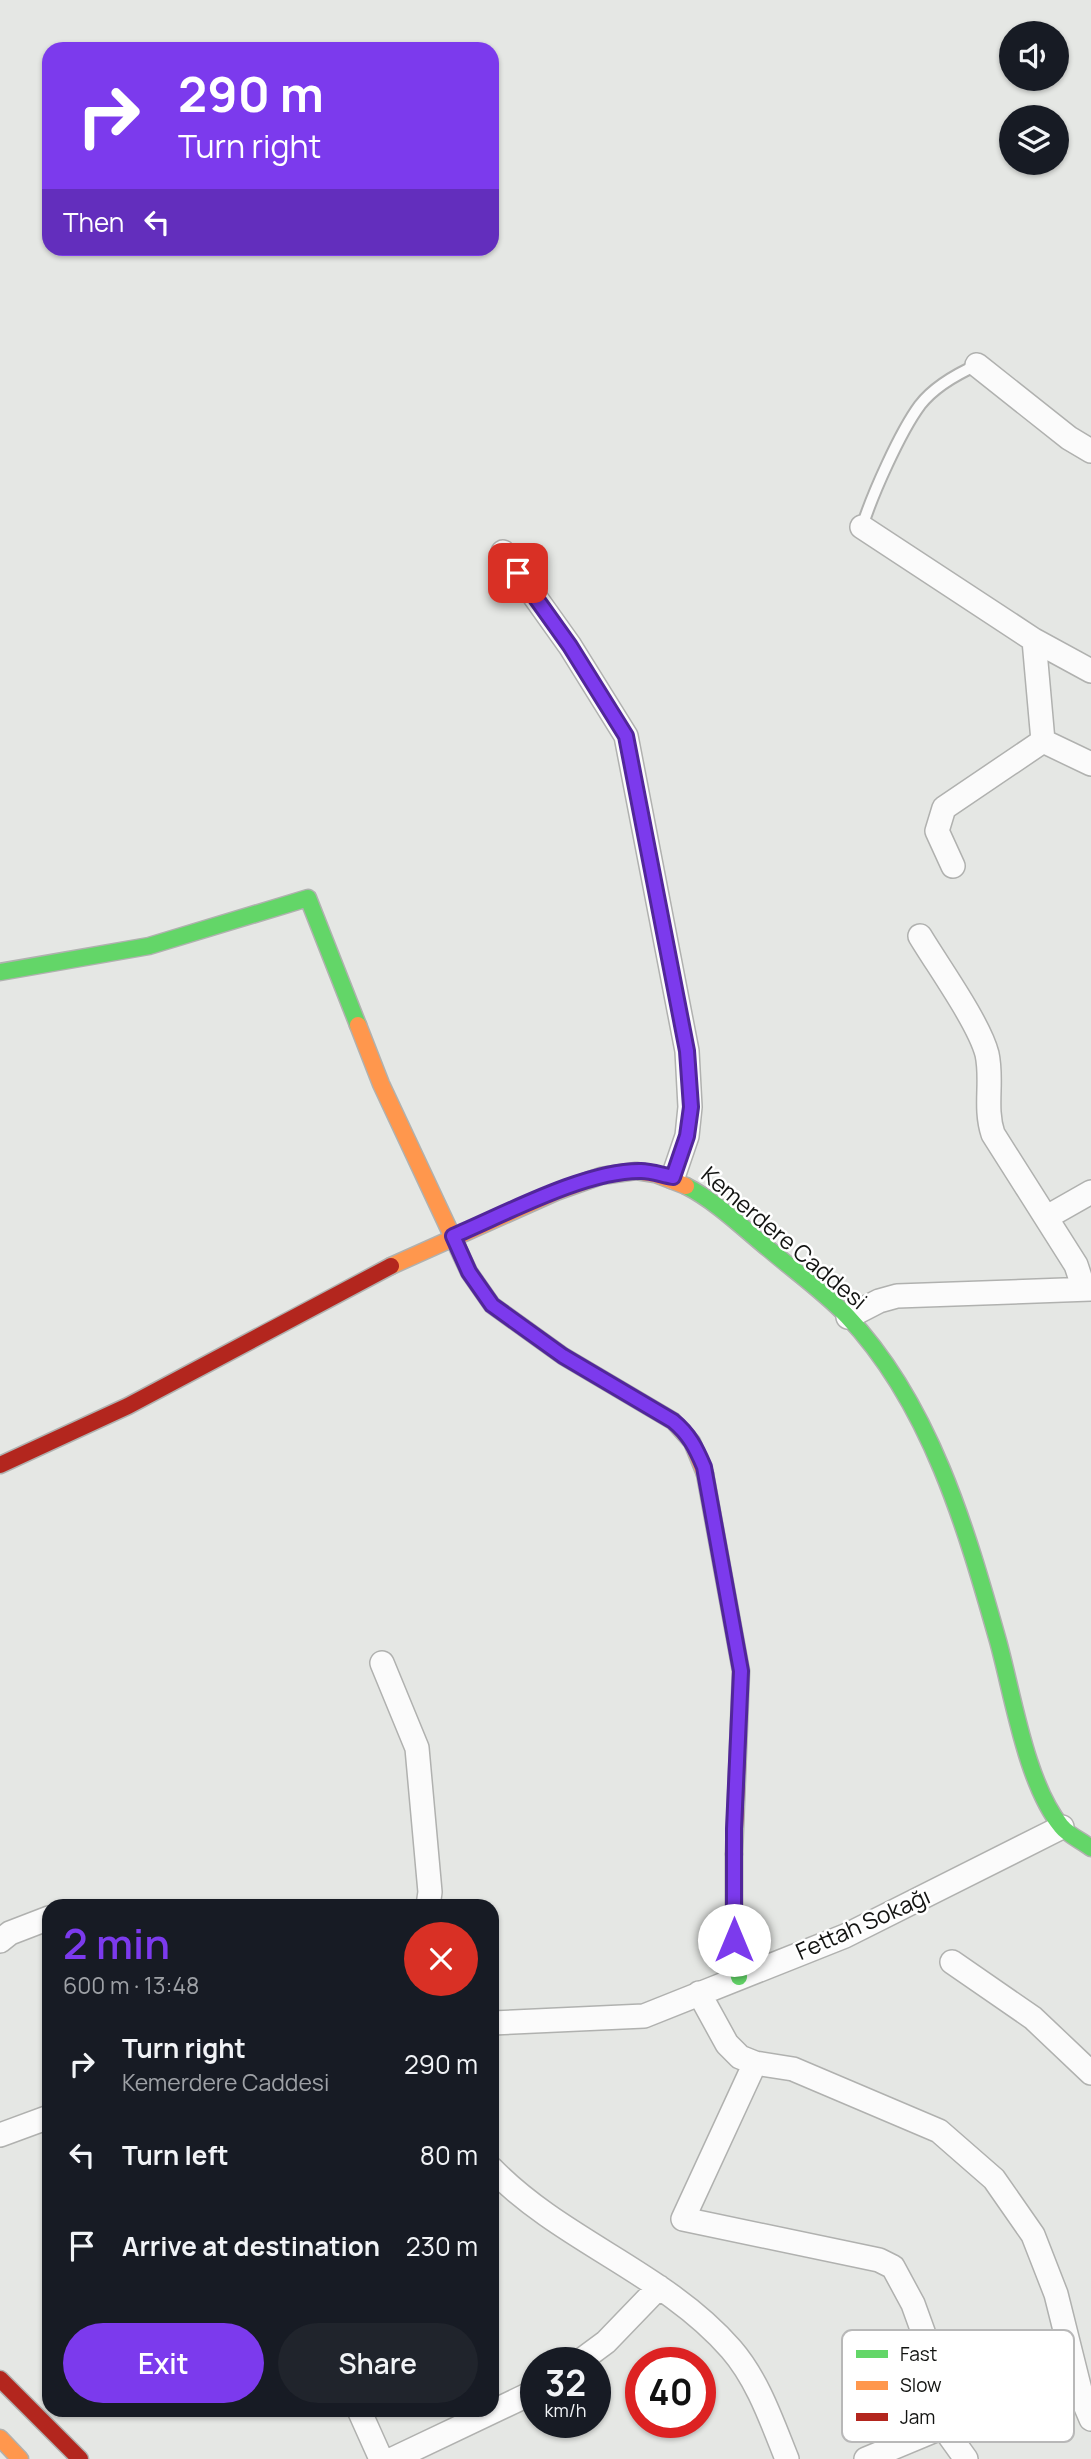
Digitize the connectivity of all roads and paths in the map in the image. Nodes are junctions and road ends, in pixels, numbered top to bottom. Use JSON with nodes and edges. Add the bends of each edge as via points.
{"nodes":[{"id":1,"x":977,"y":365,"type":"joint"},
{"id":2,"x":1091,"y":451,"type":"edge"},
{"id":3,"x":862,"y":527,"type":"joint"},
{"id":4,"x":503,"y":552,"type":"dead end"},
{"id":5,"x":1034,"y":640,"type":"junction"},
{"id":6,"x":1091,"y":671,"type":"edge"},
{"id":7,"x":1043,"y":741,"type":"junction"},
{"id":8,"x":1091,"y":764,"type":"edge"},
{"id":9,"x":953,"y":866,"type":"dead end"},
{"id":10,"x":920,"y":936,"type":"dead end"},
{"id":11,"x":0,"y":972,"type":"edge"},
{"id":12,"x":673,"y":1177,"type":"junction"},
{"id":13,"x":1091,"y":1192,"type":"edge"},
{"id":14,"x":1047,"y":1217,"type":"junction"},
{"id":15,"x":453,"y":1236,"type":"junction"},
{"id":16,"x":1087,"y":1289,"type":"edge"},
{"id":17,"x":848,"y":1317,"type":"junction"},
{"id":18,"x":0,"y":1465,"type":"edge"},
{"id":19,"x":382,"y":1662,"type":"dead end"},
{"id":20,"x":1062,"y":1827,"type":"junction"},
{"id":21,"x":1089,"y":1842,"type":"edge"},
{"id":22,"x":429,"y":1899,"type":"edge"},
{"id":23,"x":42,"y":1920,"type":"edge"},
{"id":24,"x":3,"y":1932,"type":"edge"},
{"id":25,"x":952,"y":1962,"type":"dead end"},
{"id":26,"x":739,"y":1976,"type":"junction"},
{"id":27,"x":699,"y":1993,"type":"junction"},
{"id":28,"x":499,"y":2024,"type":"edge"},
{"id":29,"x":755,"y":2063,"type":"junction"},
{"id":30,"x":1091,"y":2073,"type":"edge"},
{"id":31,"x":42,"y":2120,"type":"edge"},
{"id":32,"x":0,"y":2135,"type":"edge"},
{"id":33,"x":499,"y":2177,"type":"edge"},
{"id":34,"x":659,"y":2287,"type":"junction"},
{"id":35,"x":922,"y":2330,"type":"edge"},
{"id":36,"x":1065,"y":2330,"type":"edge"},
{"id":37,"x":599,"y":2347,"type":"edge"},
{"id":38,"x":1074,"y":2366,"type":"edge"},
{"id":39,"x":0,"y":2379,"type":"edge"},
{"id":40,"x":520,"y":2399,"type":"edge"},
{"id":41,"x":499,"y":2409,"type":"edge"},
{"id":42,"x":362,"y":2417,"type":"edge"},
{"id":43,"x":481,"y":2417,"type":"edge"},
{"id":44,"x":1091,"y":2419,"type":"edge"},
{"id":45,"x":0,"y":2438,"type":"edge"},
{"id":46,"x":907,"y":2442,"type":"edge"},
{"id":47,"x":954,"y":2442,"type":"edge"},
{"id":48,"x":20,"y":2459,"type":"edge"},
{"id":49,"x":80,"y":2459,"type":"edge"},
{"id":50,"x":381,"y":2459,"type":"edge"},
{"id":51,"x":393,"y":2459,"type":"edge"},
{"id":52,"x":788,"y":2459,"type":"edge"},
{"id":53,"x":866,"y":2459,"type":"edge"},
{"id":54,"x":966,"y":2459,"type":"edge"}],
"edges":[{"from":1,"to":2,"type":"street"},
{"from":1,"to":3,"type":"lane","via":[[954,375],[921,404],[869,502]]},
{"from":3,"to":5,"type":"street"},
{"from":4,"to":12,"type":"street","via":[[626,736],[687,1051],[691,1107]]},
{"from":5,"to":6,"type":"street"},
{"from":5,"to":7,"type":"street"},
{"from":7,"to":8,"type":"street"},
{"from":7,"to":9,"type":"street","via":[[944,808],[939,838]]},
{"from":10,"to":14,"type":"street","via":[[983,1041],[989,1062],[987,1112],[993,1134]]},
{"from":11,"to":15,"type":"main road","via":[[149,946],[308,898],[381,1084]]},
{"from":12,"to":15,"type":"main road","name":"Kemerdere Caddesi","via":[[643,1170],[614,1173]]},
{"from":12,"to":17,"type":"main road","name":"Kemerdere Caddesi","via":[[722,1210]]},
{"from":13,"to":14,"type":"street"},
{"from":14,"to":16,"type":"street"},
{"from":15,"to":18,"type":"main road","name":"Kemerdere Caddesi","via":[[192,1373],[29,1455]]},
{"from":15,"to":26,"type":"main road","via":[[469,1272],[492,1305],[563,1356],[680,1426],[704,1467],[741,1671],[733,1926]]},
{"from":16,"to":17,"type":"street","via":[[897,1296]]},
{"from":17,"to":20,"type":"main road","name":"Kemerdere Caddesi","via":[[913,1408],[950,1497],[1038,1787]]},
{"from":19,"to":22,"type":"street","via":[[417,1748]]},
{"from":20,"to":21,"type":"main road","name":"Kemerdere Caddesi"},
{"from":20,"to":26,"type":"street","name":"Fettah Sokağı","via":[[845,1936]]},
{"from":23,"to":24,"type":"street"},
{"from":25,"to":30,"type":"street","via":[[1033,2018]]},
{"from":26,"to":27,"type":"street","name":"Fettah Sokağı"},
{"from":27,"to":28,"type":"street","name":"Fettah Sokağı","via":[[644,2016]]},
{"from":27,"to":29,"type":"street","via":[[727,2044]]},
{"from":29,"to":35,"type":"street","via":[[683,2219],[879,2260],[894,2267]]},
{"from":29,"to":36,"type":"street","via":[[793,2068],[939,2131],[994,2179],[1034,2235]]},
{"from":31,"to":32,"type":"street"},
{"from":33,"to":34,"type":"street","via":[[517,2196]]},
{"from":34,"to":37,"type":"street"},
{"from":34,"to":52,"type":"street","via":[[733,2351],[759,2391]]},
{"from":38,"to":44,"type":"street"},
{"from":39,"to":49,"type":"main road"},
{"from":40,"to":41,"type":"street"},
{"from":42,"to":50,"type":"street"},
{"from":43,"to":51,"type":"street"},
{"from":45,"to":48,"type":"main road"},
{"from":46,"to":53,"type":"street"},
{"from":47,"to":54,"type":"street"}]}
